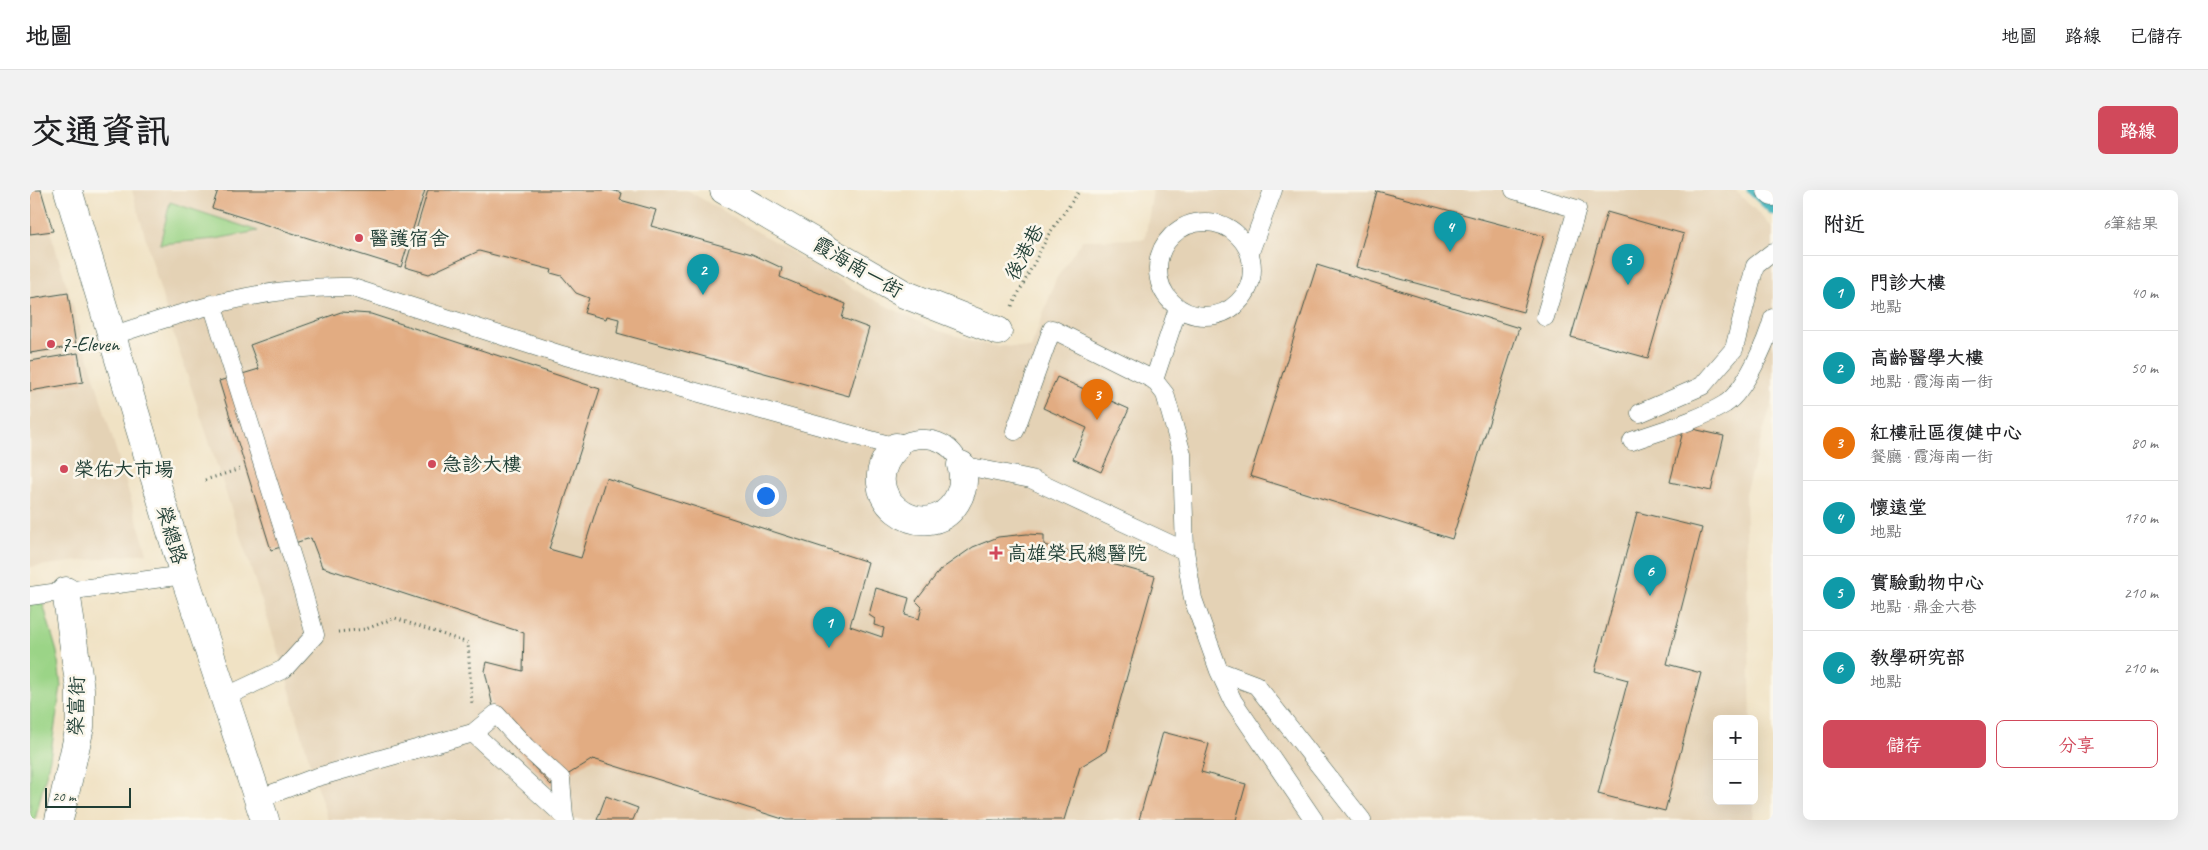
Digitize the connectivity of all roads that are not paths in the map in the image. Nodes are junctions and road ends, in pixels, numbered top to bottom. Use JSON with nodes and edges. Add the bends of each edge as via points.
{"nodes":[{"id":1,"x":68,"y":190,"type":"edge"},
{"id":2,"x":724,"y":190,"type":"edge"},
{"id":3,"x":1273,"y":190,"type":"edge"},
{"id":4,"x":1514,"y":190,"type":"edge"},
{"id":5,"x":1250,"y":252,"type":"junction"},
{"id":6,"x":1773,"y":252,"type":"edge"},
{"id":7,"x":212,"y":304,"type":"junction"},
{"id":8,"x":1178,"y":308,"type":"junction"},
{"id":9,"x":1545,"y":317,"type":"dead end"},
{"id":10,"x":1773,"y":318,"type":"edge"},
{"id":11,"x":998,"y":330,"type":"road end"},
{"id":12,"x":111,"y":336,"type":"junction"},
{"id":13,"x":1154,"y":380,"type":"junction"},
{"id":14,"x":1640,"y":413,"type":"dead end"},
{"id":15,"x":1015,"y":431,"type":"dead end"},
{"id":16,"x":1632,"y":441,"type":"dead end"},
{"id":17,"x":896,"y":447,"type":"junction"},
{"id":18,"x":962,"y":465,"type":"junction"},
{"id":19,"x":1186,"y":550,"type":"junction"},
{"id":20,"x":184,"y":575,"type":"junction"},
{"id":21,"x":66,"y":591,"type":"junction"},
{"id":22,"x":30,"y":596,"type":"edge"},
{"id":23,"x":1219,"y":671,"type":"junction"},
{"id":24,"x":225,"y":697,"type":"junction"},
{"id":25,"x":473,"y":733,"type":"junction"},
{"id":26,"x":262,"y":809,"type":"edge"},
{"id":27,"x":564,"y":818,"type":"edge"},
{"id":28,"x":59,"y":820,"type":"edge"},
{"id":29,"x":1314,"y":820,"type":"edge"},
{"id":30,"x":1362,"y":820,"type":"edge"}],
"edges":[{"from":1,"to":12,"type":"street","name":"榮總路"},
{"from":2,"to":11,"type":"street","name":"霞海南一街","via":[[904,294]]},
{"from":3,"to":5,"type":"lane"},
{"from":4,"to":9,"type":"lane","via":[[1578,209]]},
{"from":5,"to":8,"type":"lane","via":[[1253,266],[1251,281],[1235,306],[1222,314],[1207,316],[1192,315]]},
{"from":5,"to":8,"type":"lane","via":[[1242,238],[1214,222],[1198,222],[1182,228],[1161,251],[1158,267],[1160,283]]},
{"from":6,"to":14,"type":"lane","via":[[1755,266],[1734,349],[1702,386]]},
{"from":7,"to":12,"type":"lane"},
{"from":7,"to":17,"type":"lane","via":[[313,286],[350,288],[562,355]]},
{"from":7,"to":24,"type":"lane","via":[[315,635],[284,670]]},
{"from":8,"to":13,"type":"lane"},
{"from":10,"to":16,"type":"lane","via":[[1752,371],[1727,403],[1704,415]]},
{"from":12,"to":20,"type":"street","name":"榮總路"},
{"from":13,"to":15,"type":"lane","via":[[1052,329]]},
{"from":13,"to":19,"type":"lane","via":[[1165,394],[1182,454]]},
{"from":17,"to":18,"type":"lane","via":[[918,438],[936,440],[953,451]]},
{"from":17,"to":18,"type":"street","via":[[883,464],[881,484],[884,496],[902,515],[915,520],[929,520],[953,506],[961,495]]},
{"from":18,"to":19,"type":"lane","via":[[1031,480]]},
{"from":19,"to":23,"type":"lane","via":[[1193,599]]},
{"from":20,"to":21,"type":"lane"},
{"from":20,"to":24,"type":"street","name":"榮總路"},
{"from":21,"to":22,"type":"lane"},
{"from":21,"to":28,"type":"street","name":"榮富街","via":[[80,689],[80,727]]},
{"from":23,"to":29,"type":"lane","via":[[1233,701]]},
{"from":23,"to":30,"type":"lane","via":[[1256,685]]},
{"from":24,"to":26,"type":"street","name":"榮總路"},
{"from":25,"to":26,"type":"lane","via":[[314,778]]},
{"from":25,"to":27,"type":"lane"},
{"from":25,"to":27,"type":"lane","via":[[496,714],[562,779]]}]}
